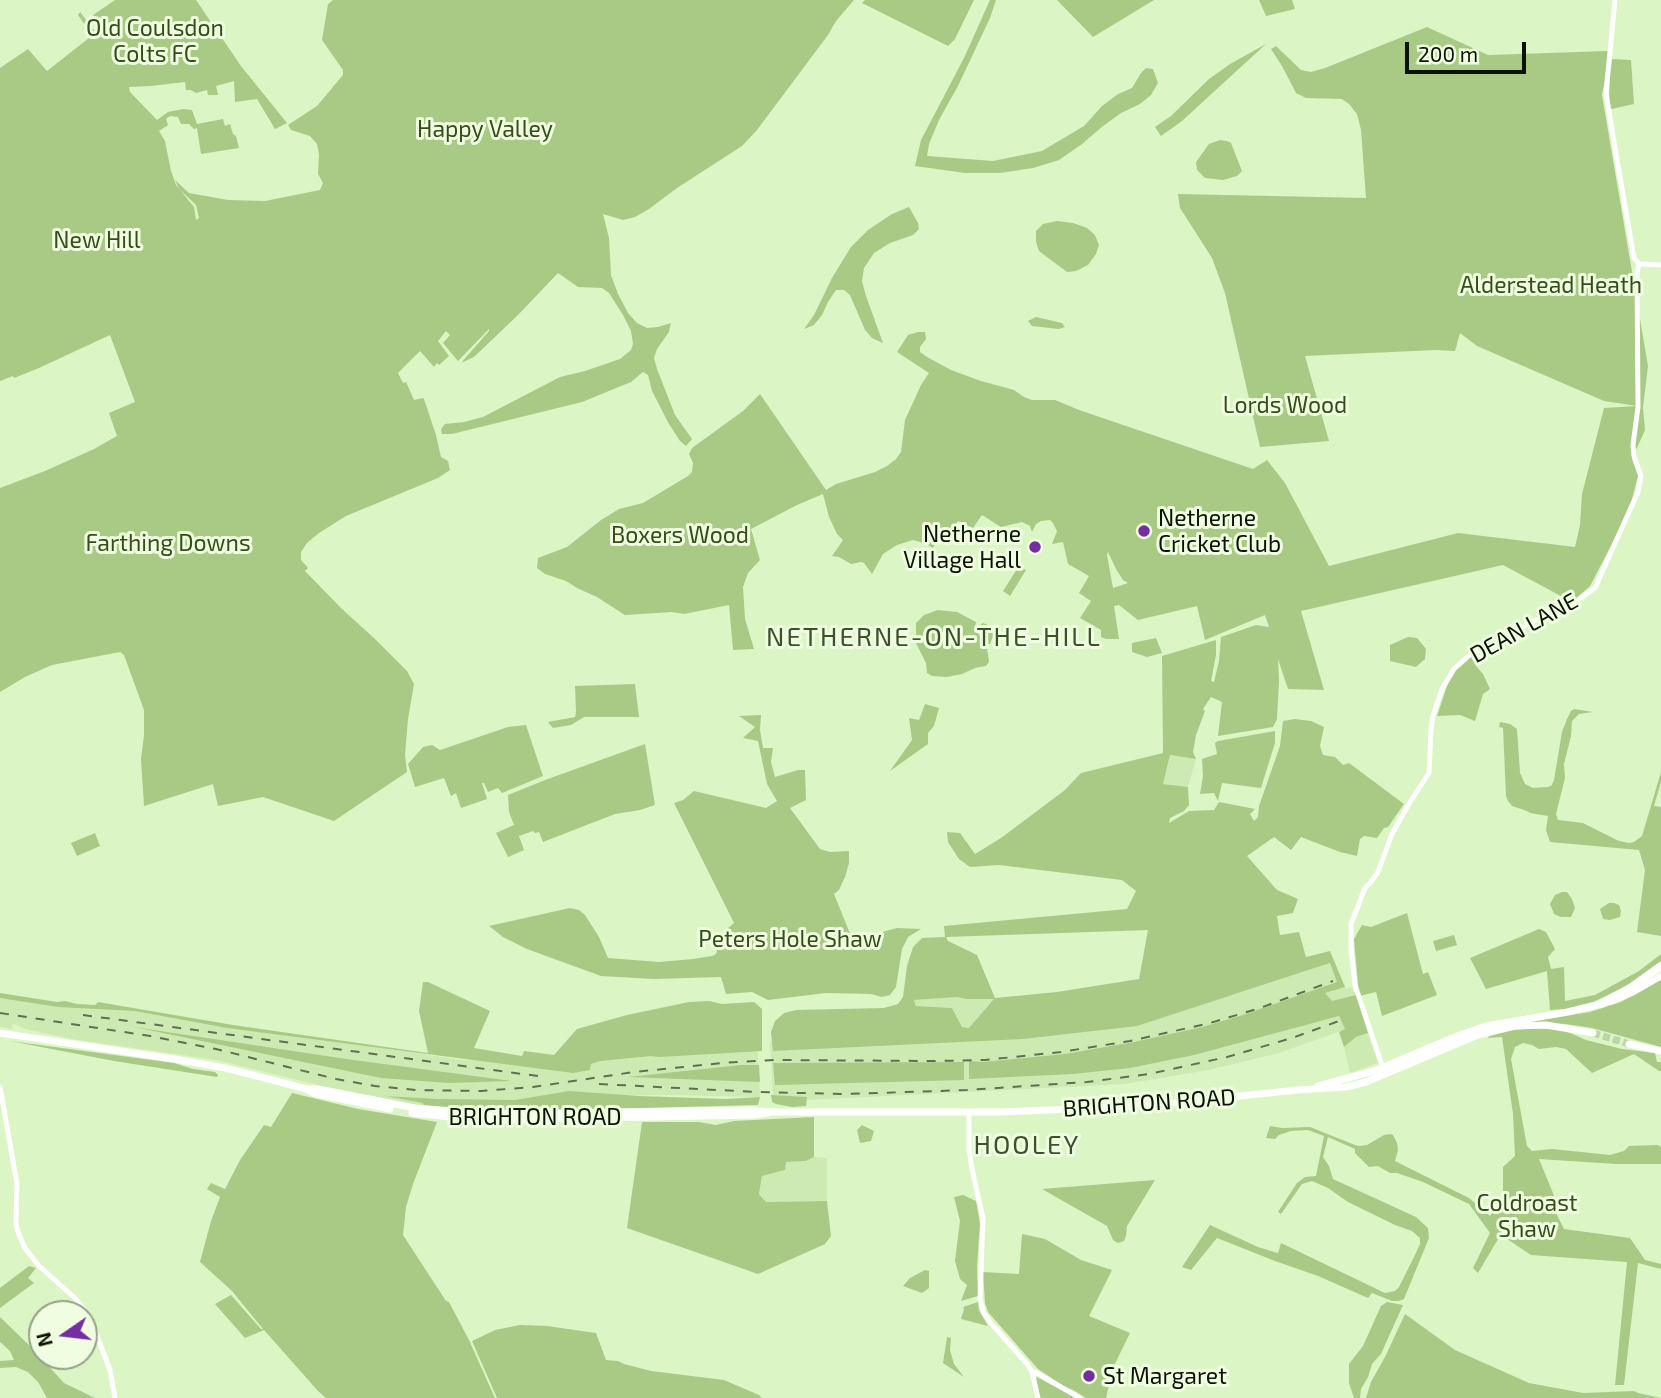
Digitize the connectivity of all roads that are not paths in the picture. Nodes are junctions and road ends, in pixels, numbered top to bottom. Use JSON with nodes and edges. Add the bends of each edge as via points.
{"nodes":[{"id":1,"x":1615,"y":0,"type":"edge"},
{"id":2,"x":1639,"y":264,"type":"junction"},
{"id":3,"x":1661,"y":265,"type":"edge"},
{"id":4,"x":1661,"y":966,"type":"edge"},
{"id":5,"x":1661,"y":976,"type":"edge"},
{"id":6,"x":1601,"y":1004,"type":"junction"},
{"id":7,"x":0,"y":1033,"type":"edge"},
{"id":8,"x":1593,"y":1033,"type":"tunnel mouth"},
{"id":9,"x":1629,"y":1044,"type":"tunnel mouth"},
{"id":10,"x":1661,"y":1051,"type":"edge"},
{"id":11,"x":1384,"y":1071,"type":"junction"},
{"id":12,"x":0,"y":1087,"type":"edge"},
{"id":13,"x":969,"y":1114,"type":"junction"},
{"id":14,"x":1032,"y":1372,"type":"junction"},
{"id":15,"x":116,"y":1398,"type":"edge"},
{"id":16,"x":1038,"y":1398,"type":"edge"},
{"id":17,"x":1080,"y":1398,"type":"edge"}],
"edges":[{"from":1,"to":2,"type":"street","name":"DEAN LANE","via":[[1606,93],[1634,257]]},
{"from":2,"to":3,"type":"street"},
{"from":2,"to":11,"type":"street","name":"DEAN LANE","via":[[1638,407],[1633,445],[1641,476],[1635,500],[1594,588],[1563,611],[1472,653],[1454,669],[1433,716],[1429,773],[1392,834],[1351,924],[1355,985]]},
{"from":4,"to":6,"type":"highway"},
{"from":5,"to":6,"type":"main road"},
{"from":6,"to":11,"type":"highway","via":[[1486,1026]]},
{"from":7,"to":13,"type":"highway","name":"BRIGHTON ROAD","via":[[225,1068],[306,1089],[415,1108],[491,1114],[750,1110]]},
{"from":8,"to":11,"type":"highway","via":[[1546,1025],[1507,1027]]},
{"from":9,"to":10,"type":"highway"},
{"from":11,"to":13,"type":"highway","name":"BRIGHTON ROAD","via":[[1297,1090],[1156,1105]]},
{"from":12,"to":15,"type":"street","via":[[17,1184],[18,1232],[39,1266],[89,1315]]},
{"from":13,"to":14,"type":"street","via":[[972,1169],[983,1218],[982,1307]]},
{"from":14,"to":16,"type":"street"},
{"from":14,"to":17,"type":"street"}]}
